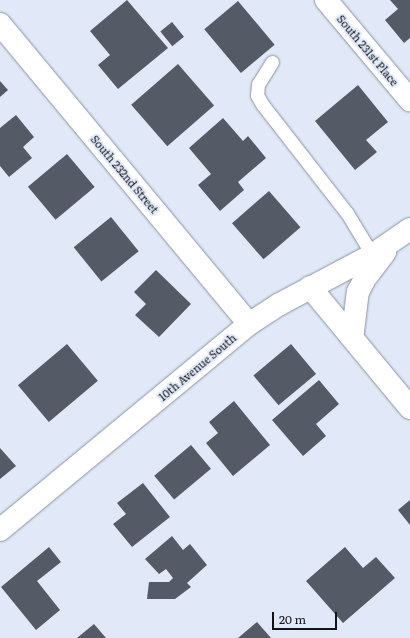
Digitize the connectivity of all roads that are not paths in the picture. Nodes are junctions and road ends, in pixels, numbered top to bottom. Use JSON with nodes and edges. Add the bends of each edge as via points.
{"nodes":[{"id":1,"x":326,"y":0,"type":"edge"},
{"id":2,"x":0,"y":24,"type":"edge"},
{"id":3,"x":272,"y":62,"type":"dead end"},
{"id":4,"x":410,"y":100,"type":"edge"},
{"id":5,"x":404,"y":234,"type":"edge"},
{"id":6,"x":375,"y":258,"type":"junction"},
{"id":7,"x":310,"y":287,"type":"junction"},
{"id":8,"x":249,"y":324,"type":"junction"},
{"id":9,"x":349,"y":334,"type":"junction"},
{"id":10,"x":410,"y":408,"type":"edge"},
{"id":11,"x":0,"y":530,"type":"edge"}],
"edges":[{"from":1,"to":4,"type":"street","name":"South 231st Place"},
{"from":2,"to":8,"type":"street","name":"South 232nd Street"},
{"from":3,"to":6,"type":"lane","via":[[258,84],[257,95],[347,213]]},
{"from":5,"to":6,"type":"street","name":"10th Avenue South"},
{"from":6,"to":7,"type":"street","name":"10th Avenue South"},
{"from":6,"to":9,"type":"street","via":[[358,292],[353,331]]},
{"from":7,"to":8,"type":"street","name":"10th Avenue South"},
{"from":7,"to":9,"type":"street"},
{"from":8,"to":11,"type":"street","name":"10th Avenue South"},
{"from":9,"to":10,"type":"street"}]}
